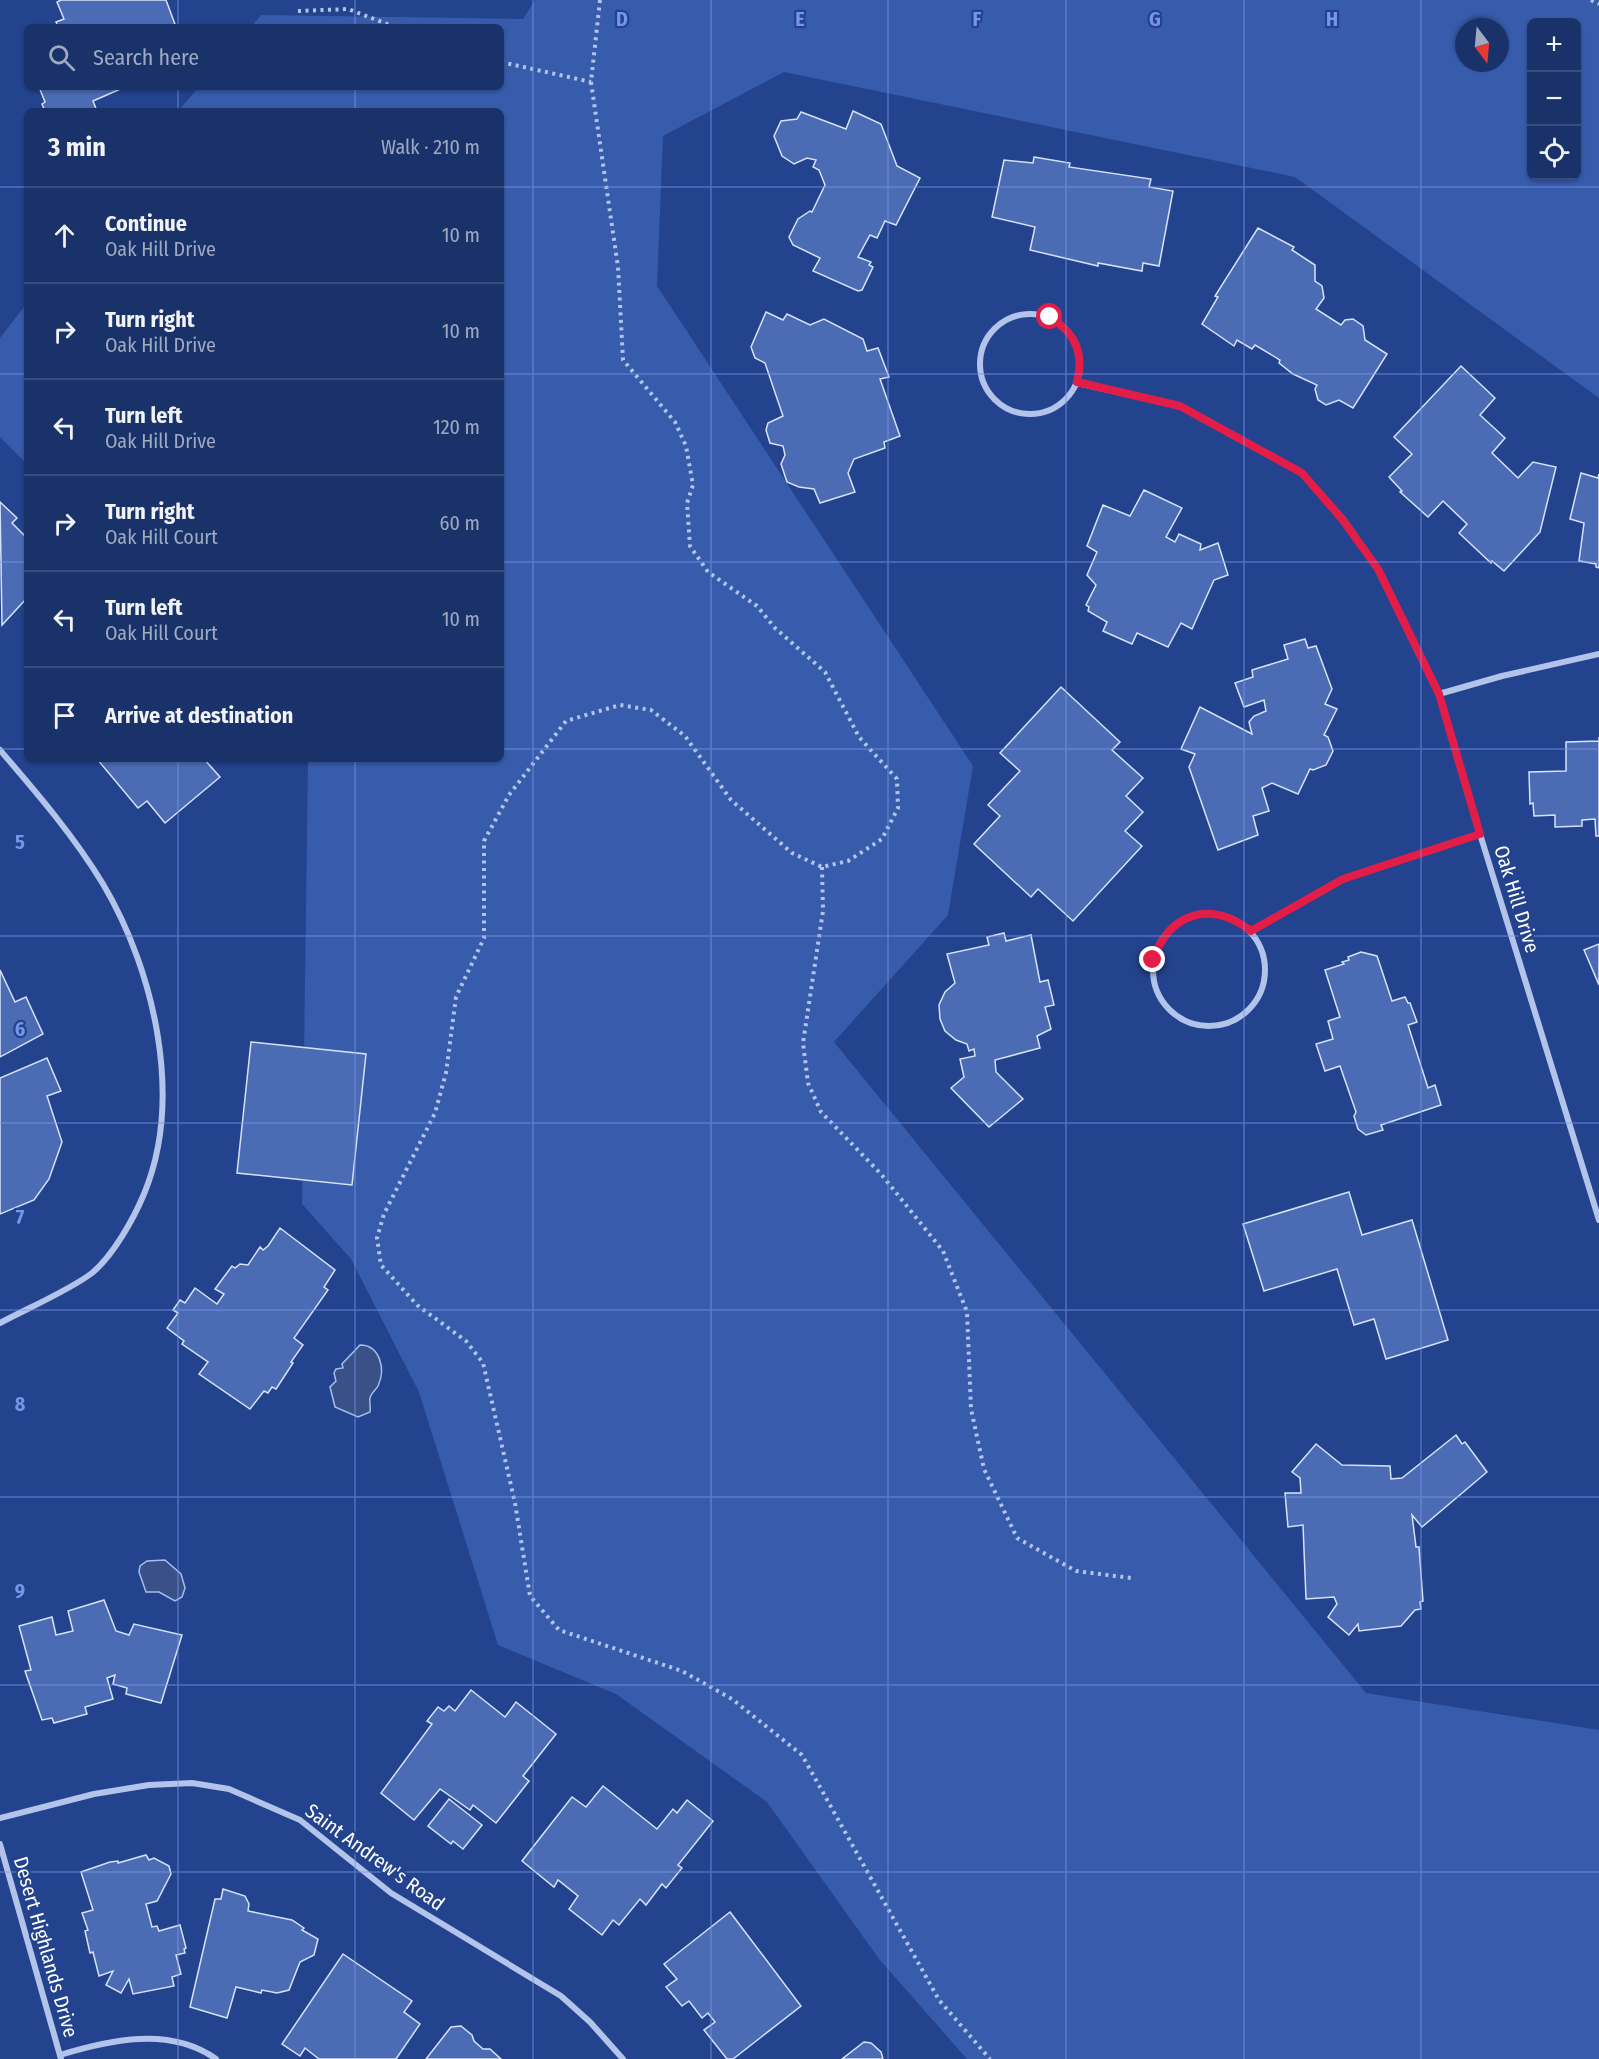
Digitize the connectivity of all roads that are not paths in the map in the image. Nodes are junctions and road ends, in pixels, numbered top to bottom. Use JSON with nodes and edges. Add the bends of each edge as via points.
{"nodes":[{"id":1,"x":1077,"y":382,"type":"junction"},
{"id":2,"x":1599,"y":654,"type":"edge"},
{"id":3,"x":1439,"y":694,"type":"junction"},
{"id":4,"x":0,"y":750,"type":"edge"},
{"id":5,"x":1480,"y":834,"type":"junction"},
{"id":6,"x":1251,"y":931,"type":"junction"},
{"id":7,"x":1599,"y":1220,"type":"edge"},
{"id":8,"x":0,"y":1323,"type":"edge"},
{"id":9,"x":0,"y":1818,"type":"edge"},
{"id":10,"x":0,"y":1844,"type":"edge"},
{"id":11,"x":61,"y":2057,"type":"edge"},
{"id":12,"x":216,"y":2059,"type":"edge"},
{"id":13,"x":623,"y":2059,"type":"edge"}],
"edges":[{"from":1,"to":1,"type":"street","via":[[1080,352],[1074,338],[1050,317],[1035,313],[1020,314],[993,329],[979,358],[986,390],[996,402],[1025,414],[1056,407]]},
{"from":1,"to":3,"type":"street","name":"Oak Hill Drive","via":[[1180,406],[1302,473],[1378,569]]},
{"from":2,"to":3,"type":"street","via":[[1502,675]]},
{"from":3,"to":5,"type":"street","name":"Oak Hill Drive"},
{"from":4,"to":8,"type":"street","via":[[40,797],[103,884],[142,968],[160,1052],[164,1109],[154,1171],[132,1224],[93,1272]]},
{"from":5,"to":6,"type":"street","via":[[1343,879]]},
{"from":5,"to":7,"type":"street","name":"Oak Hill Drive"},
{"from":6,"to":6,"type":"street","via":[[1220,914],[1184,919],[1170,929],[1153,960],[1158,995],[1169,1010],[1200,1026],[1234,1021],[1248,1010],[1259,996],[1266,962]]},
{"from":9,"to":13,"type":"street","name":"Saint Andrew's Road","via":[[94,1794],[149,1785],[192,1783],[229,1789],[300,1820],[391,1893],[561,1996]]},
{"from":10,"to":11,"type":"street","name":"Desert Highlands Drive"},
{"from":11,"to":12,"type":"street","via":[[91,2046],[146,2038],[174,2042],[207,2052]]}]}
